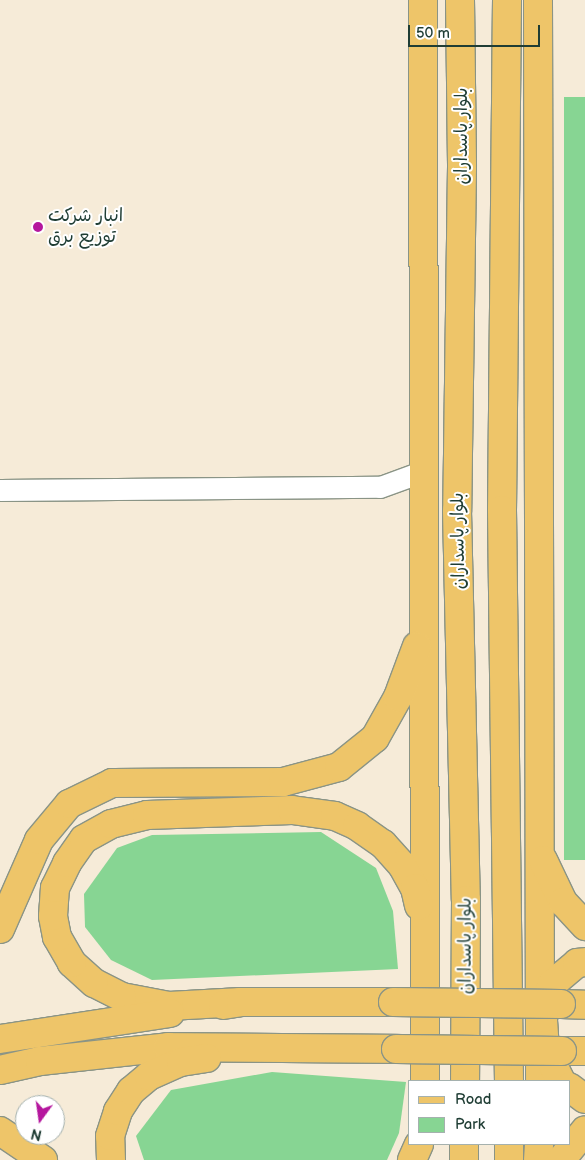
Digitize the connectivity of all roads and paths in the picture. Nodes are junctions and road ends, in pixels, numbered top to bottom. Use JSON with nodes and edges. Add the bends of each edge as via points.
{"nodes":[{"id":1,"x":423,"y":0,"type":"edge"},
{"id":2,"x":460,"y":0,"type":"edge"},
{"id":3,"x":506,"y":0,"type":"edge"},
{"id":4,"x":538,"y":0,"type":"edge"},
{"id":5,"x":462,"y":77,"type":"junction"},
{"id":6,"x":423,"y":138,"type":"junction"},
{"id":7,"x":462,"y":168,"type":"junction"},
{"id":8,"x":424,"y":471,"type":"junction"},
{"id":9,"x":0,"y":490,"type":"edge"},
{"id":10,"x":502,"y":510,"type":"junction"},
{"id":11,"x":457,"y":511,"type":"junction"},
{"id":12,"x":424,"y":628,"type":"junction"},
{"id":13,"x":540,"y":853,"type":"junction"},
{"id":14,"x":585,"y":926,"type":"edge"},
{"id":15,"x":424,"y":928,"type":"junction"},
{"id":16,"x":0,"y":929,"type":"edge"},
{"id":17,"x":585,"y":962,"type":"edge"},
{"id":18,"x":241,"y":1002,"type":"junction"},
{"id":19,"x":573,"y":1005,"type":"edge"},
{"id":20,"x":0,"y":1039,"type":"edge"},
{"id":21,"x":280,"y":1048,"type":"junction"},
{"id":22,"x":573,"y":1051,"type":"edge"},
{"id":23,"x":0,"y":1070,"type":"edge"},
{"id":24,"x":425,"y":1080,"type":"edge"},
{"id":25,"x":465,"y":1080,"type":"edge"},
{"id":26,"x":509,"y":1080,"type":"edge"},
{"id":27,"x":540,"y":1080,"type":"edge"},
{"id":28,"x":560,"y":1080,"type":"edge"},
{"id":29,"x":570,"y":1088,"type":"edge"},
{"id":30,"x":585,"y":1098,"type":"edge"},
{"id":31,"x":585,"y":1130,"type":"edge"},
{"id":32,"x":0,"y":1131,"type":"edge"},
{"id":33,"x":419,"y":1145,"type":"edge"},
{"id":34,"x":425,"y":1145,"type":"edge"},
{"id":35,"x":464,"y":1145,"type":"edge"},
{"id":36,"x":509,"y":1145,"type":"edge"},
{"id":37,"x":538,"y":1145,"type":"edge"},
{"id":38,"x":42,"y":1160,"type":"edge"},
{"id":39,"x":111,"y":1160,"type":"edge"},
{"id":40,"x":412,"y":1160,"type":"edge"},
{"id":41,"x":425,"y":1160,"type":"edge"},
{"id":42,"x":464,"y":1160,"type":"edge"},
{"id":43,"x":509,"y":1160,"type":"edge"},
{"id":44,"x":538,"y":1160,"type":"edge"},
{"id":45,"x":561,"y":1160,"type":"edge"}],
"edges":[{"from":1,"to":6,"type":"main road"},
{"from":2,"to":5,"type":"main road","name":"بلوار پاسداران"},
{"from":3,"to":10,"type":"main road"},
{"from":4,"to":13,"type":"main road"},
{"from":5,"to":6,"type":"main road"},
{"from":5,"to":7,"type":"main road","name":"بلوار پاسداران"},
{"from":6,"to":7,"type":"main road"},
{"from":6,"to":8,"type":"main road"},
{"from":7,"to":11,"type":"main road","name":"بلوار پاسداران"},
{"from":8,"to":9,"type":"lane","via":[[380,487]]},
{"from":8,"to":12,"type":"main road"},
{"from":10,"to":11,"type":"main road"},
{"from":10,"to":26,"type":"main road"},
{"from":11,"to":25,"type":"main road","name":"بلوار پاسداران","via":[[466,900]]},
{"from":12,"to":15,"type":"main road"},
{"from":12,"to":16,"type":"main road","via":[[398,697],[375,738],[339,767],[283,782],[112,783],[68,804],[39,840]]},
{"from":13,"to":14,"type":"main road","via":[[563,902]]},
{"from":13,"to":27,"type":"main road"},
{"from":15,"to":18,"type":"main road","via":[[415,888],[402,865],[382,844],[357,826],[335,816],[292,810],[147,815],[111,824],[84,839],[55,888],[57,937],[72,963],[94,983],[122,997],[169,1006]]},
{"from":15,"to":24,"type":"main road"},
{"from":17,"to":28,"type":"main road","via":[[577,963],[551,985],[543,1018],[544,1049]]},
{"from":18,"to":19,"type":"main road","bridge":true},
{"from":18,"to":20,"type":"main road"},
{"from":21,"to":22,"type":"main road","bridge":true},
{"from":21,"to":23,"type":"main road","via":[[168,1047],[40,1061]]},
{"from":21,"to":39,"type":"main road","via":[[181,1062],[149,1076],[131,1091],[118,1111],[110,1136]]},
{"from":29,"to":30,"type":"main road"},
{"from":31,"to":45,"type":"main road"},
{"from":32,"to":38,"type":"main road"},
{"from":33,"to":40,"type":"main road"},
{"from":34,"to":41,"type":"main road"},
{"from":35,"to":42,"type":"main road"},
{"from":36,"to":43,"type":"main road"},
{"from":37,"to":44,"type":"main road"}]}
